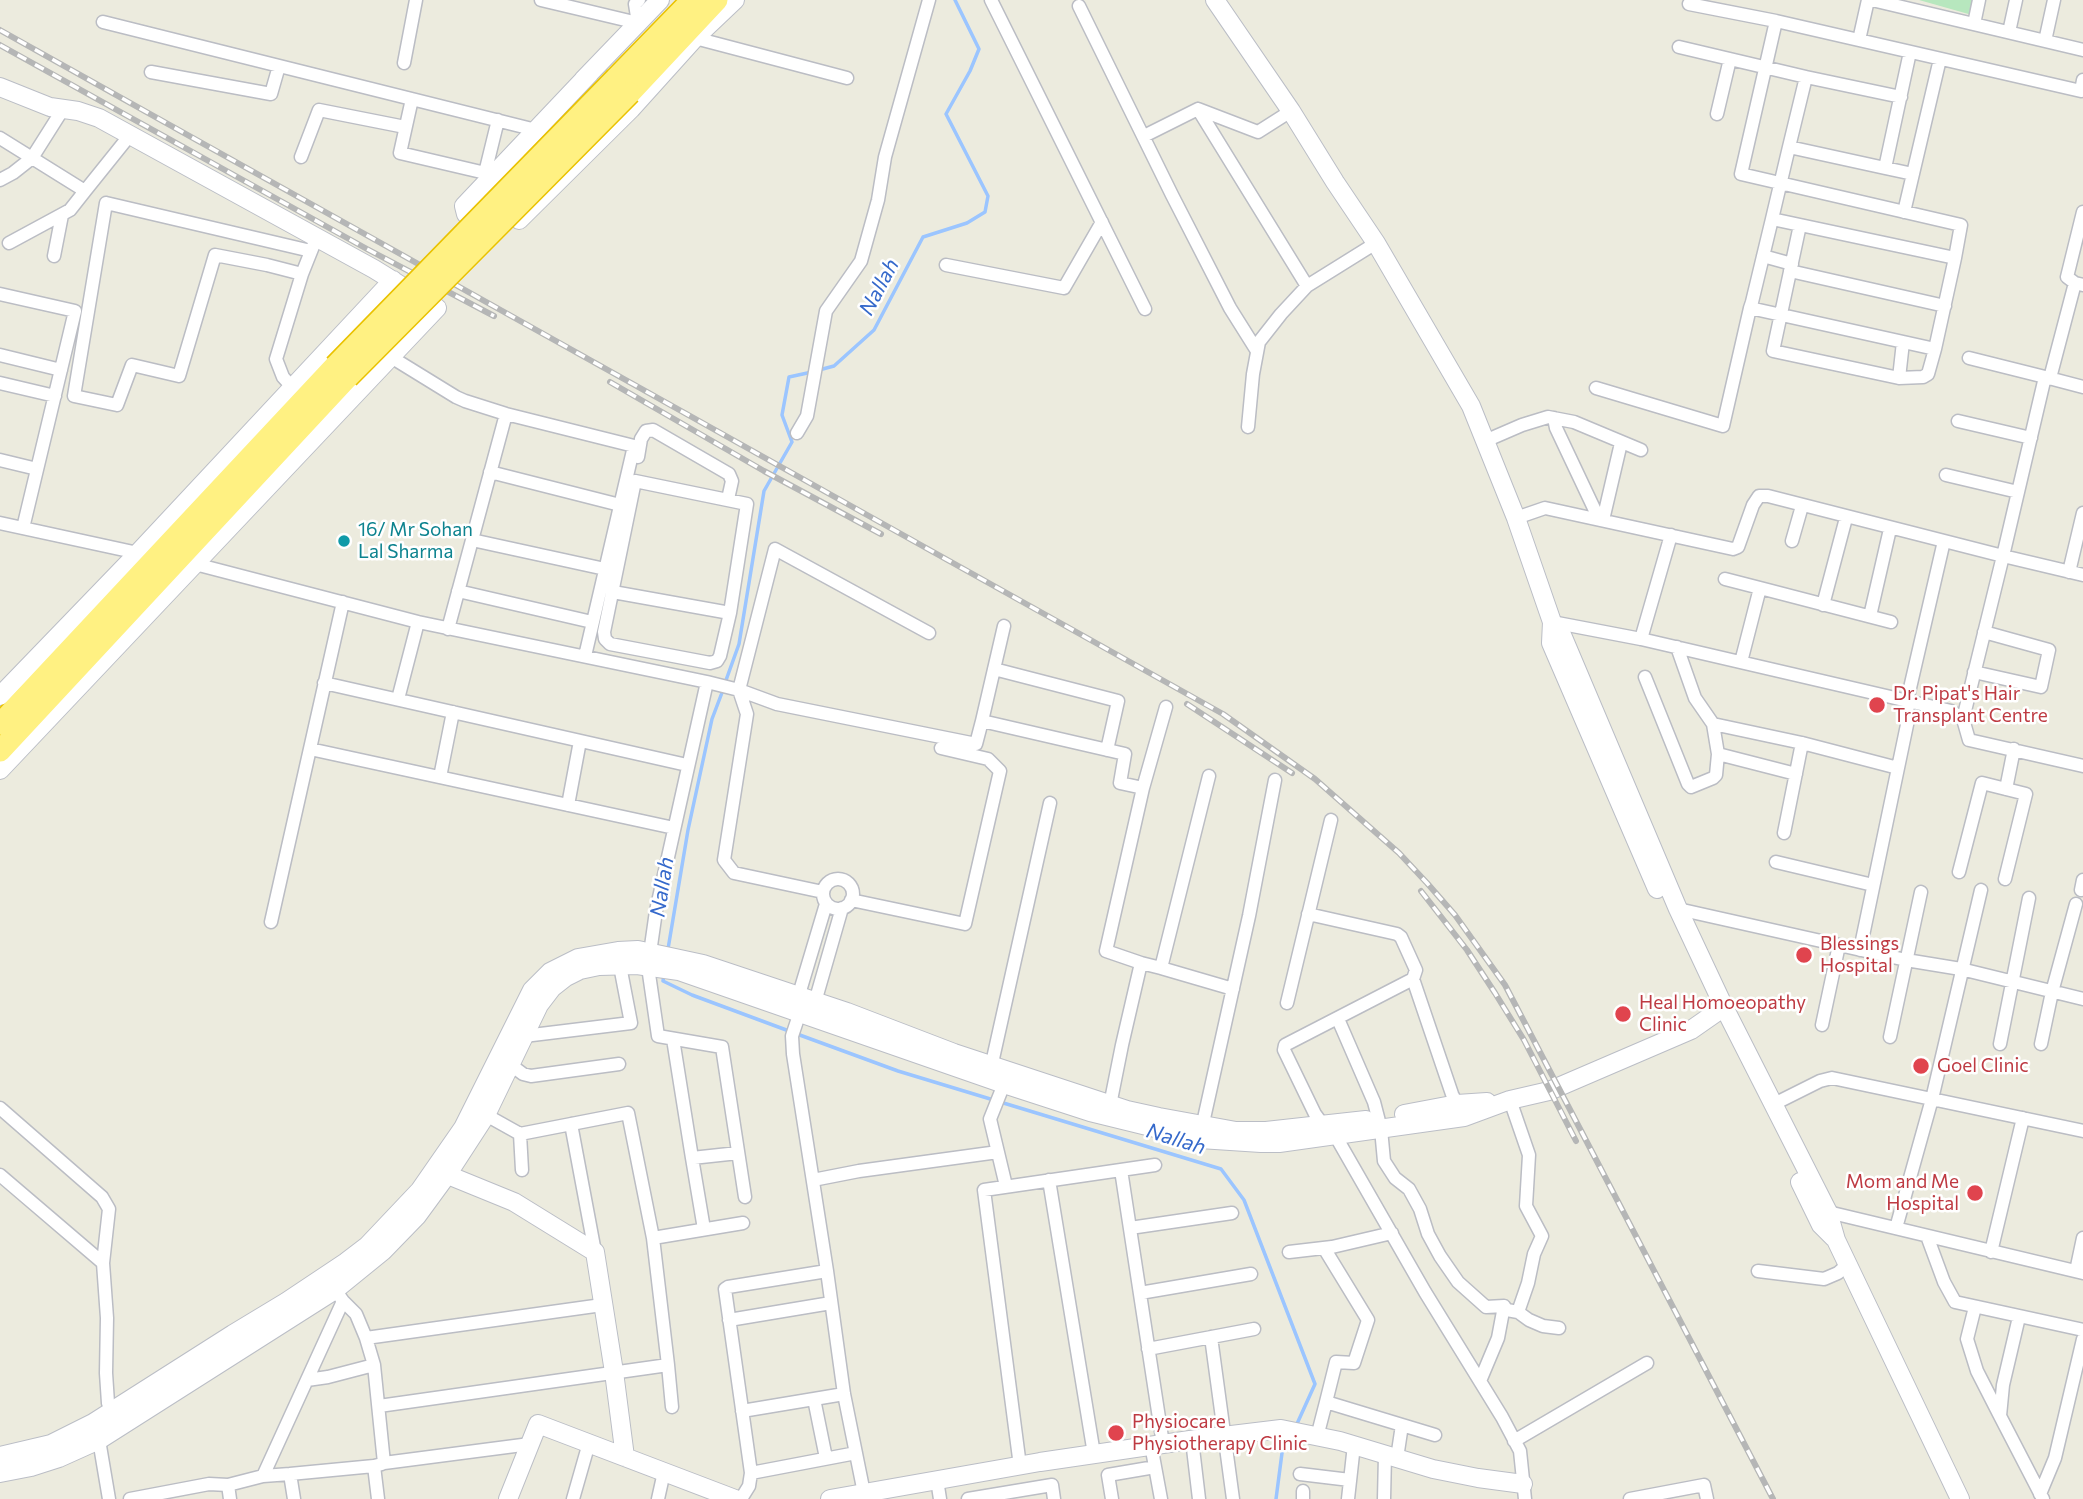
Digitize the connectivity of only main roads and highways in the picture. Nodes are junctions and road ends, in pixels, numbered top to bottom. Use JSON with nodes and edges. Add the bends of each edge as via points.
{"nodes":[{"id":1,"x":692,"y":0,"type":"edge"},
{"id":2,"x":717,"y":0,"type":"edge"},
{"id":3,"x":0,"y":724,"type":"edge"},
{"id":4,"x":0,"y":751,"type":"edge"}],
"edges":[{"from":1,"to":3,"type":"highway","bridge":true,"via":[[335,366]]},
{"from":2,"to":4,"type":"highway","bridge":true,"via":[[348,377]]}]}
